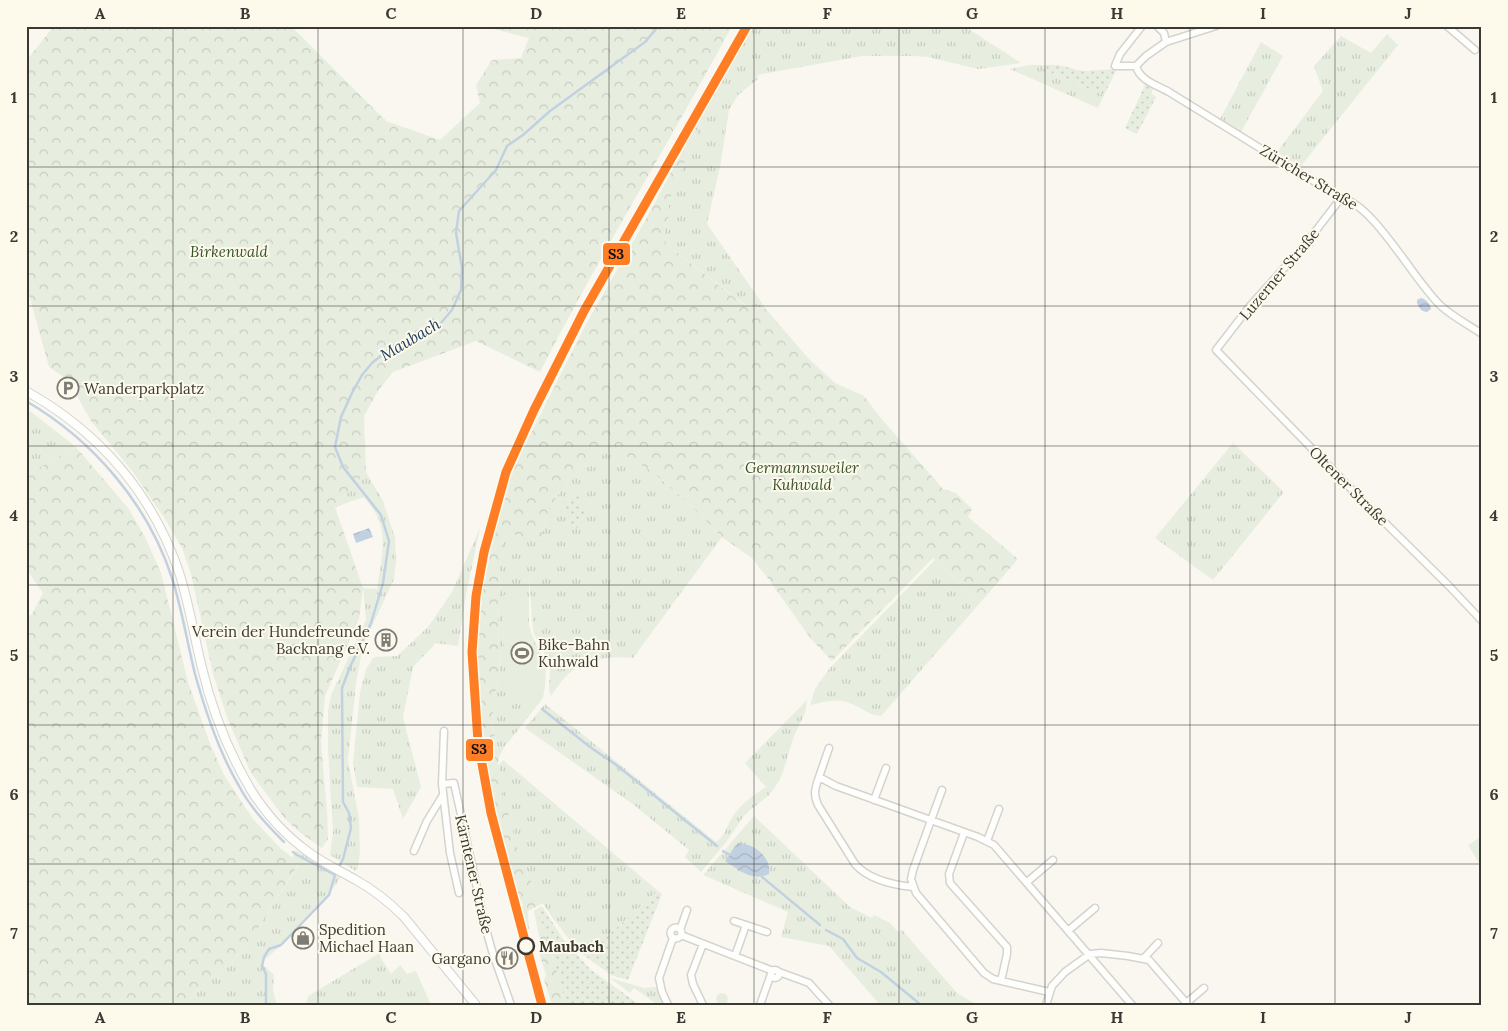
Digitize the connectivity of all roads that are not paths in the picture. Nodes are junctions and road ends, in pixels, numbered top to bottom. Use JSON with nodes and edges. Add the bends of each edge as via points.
{"nodes":[{"id":1,"x":1142,"y":26,"type":"edge"},
{"id":2,"x":1157,"y":26,"type":"edge"},
{"id":3,"x":1216,"y":26,"type":"edge"},
{"id":4,"x":1447,"y":26,"type":"edge"},
{"id":5,"x":1166,"y":42,"type":"junction"},
{"id":6,"x":1475,"y":50,"type":"dead end"},
{"id":7,"x":1136,"y":66,"type":"junction"},
{"id":8,"x":1342,"y":198,"type":"junction"},
{"id":9,"x":1482,"y":334,"type":"edge"},
{"id":10,"x":1216,"y":350,"type":"joint"},
{"id":11,"x":26,"y":391,"type":"edge"},
{"id":12,"x":1482,"y":621,"type":"edge"},
{"id":13,"x":444,"y":731,"type":"dead end"},
{"id":14,"x":829,"y":748,"type":"dead end"},
{"id":15,"x":886,"y":768,"type":"dead end"},
{"id":16,"x":819,"y":777,"type":"junction"},
{"id":17,"x":442,"y":784,"type":"junction"},
{"id":18,"x":942,"y":790,"type":"dead end"},
{"id":19,"x":443,"y":795,"type":"junction"},
{"id":20,"x":874,"y":800,"type":"junction"},
{"id":21,"x":999,"y":809,"type":"dead end"},
{"id":22,"x":931,"y":820,"type":"junction"},
{"id":23,"x":964,"y":833,"type":"junction"},
{"id":24,"x":988,"y":841,"type":"junction"},
{"id":25,"x":414,"y":851,"type":"dead end"},
{"id":26,"x":1052,"y":860,"type":"dead end"},
{"id":27,"x":1027,"y":882,"type":"junction"},
{"id":28,"x":913,"y":886,"type":"junction"},
{"id":29,"x":459,"y":893,"type":"dead end"},
{"id":30,"x":1095,"y":908,"type":"dead end"},
{"id":31,"x":687,"y":910,"type":"dead end"},
{"id":32,"x":734,"y":921,"type":"dead end"},
{"id":33,"x":746,"y":925,"type":"junction"},
{"id":34,"x":1069,"y":930,"type":"junction"},
{"id":35,"x":767,"y":932,"type":"dead end"},
{"id":36,"x":681,"y":933,"type":"junction"},
{"id":37,"x":673,"y":938,"type":"junction"},
{"id":38,"x":1158,"y":943,"type":"dead end"},
{"id":39,"x":702,"y":944,"type":"junction"},
{"id":40,"x":1090,"y":954,"type":"junction"},
{"id":41,"x":735,"y":956,"type":"junction"},
{"id":42,"x":1144,"y":958,"type":"junction"},
{"id":43,"x":774,"y":972,"type":"junction"},
{"id":44,"x":1001,"y":981,"type":"junction"},
{"id":45,"x":1204,"y":988,"type":"dead end"},
{"id":46,"x":1050,"y":992,"type":"junction"},
{"id":47,"x":1186,"y":1004,"type":"edge"},
{"id":48,"x":476,"y":1005,"type":"edge"},
{"id":49,"x":511,"y":1005,"type":"edge"},
{"id":50,"x":668,"y":1005,"type":"edge"},
{"id":51,"x":703,"y":1005,"type":"edge"},
{"id":52,"x":760,"y":1005,"type":"edge"},
{"id":53,"x":830,"y":1005,"type":"edge"},
{"id":54,"x":1046,"y":1005,"type":"edge"},
{"id":55,"x":1132,"y":1005,"type":"edge"}],
"edges":[{"from":1,"to":7,"type":"street","via":[[1120,54],[1115,66]]},
{"from":2,"to":5,"type":"street","via":[[1164,32]]},
{"from":3,"to":5,"type":"street"},
{"from":4,"to":6,"type":"street"},
{"from":5,"to":7,"type":"street"},
{"from":7,"to":8,"type":"street","name":"Züricher Straße","via":[[1141,78],[1170,92]]},
{"from":8,"to":9,"type":"street","name":"Züricher Straße","via":[[1355,203],[1376,223],[1441,306]]},
{"from":8,"to":10,"type":"street","name":"Luzerner Straße"},
{"from":10,"to":12,"type":"street","name":"Oltener Straße"},
{"from":11,"to":48,"type":"street","via":[[58,410],[103,448],[137,489],[162,530],[179,572],[208,691],[219,722],[244,777],[261,804],[279,827],[301,846],[384,898],[404,916]]},
{"from":13,"to":17,"type":"street","name":"Kärntener Straße"},
{"from":14,"to":16,"type":"street"},
{"from":15,"to":20,"type":"street"},
{"from":16,"to":20,"type":"street"},
{"from":16,"to":28,"type":"street","via":[[814,792],[818,805],[860,870],[901,886]]},
{"from":17,"to":19,"type":"street","name":"Kärntener Straße"},
{"from":17,"to":49,"type":"street","name":"Kärntener Straße","via":[[454,783],[486,929]]},
{"from":18,"to":22,"type":"street"},
{"from":19,"to":25,"type":"street","name":"Kärntener Straße","via":[[426,821]]},
{"from":19,"to":29,"type":"street","name":"Kärntener Straße"},
{"from":20,"to":22,"type":"street"},
{"from":21,"to":24,"type":"street"},
{"from":22,"to":23,"type":"street"},
{"from":22,"to":28,"type":"street","via":[[913,870]]},
{"from":23,"to":24,"type":"street"},
{"from":23,"to":44,"type":"street","via":[[949,874],[950,883],[1007,947]]},
{"from":24,"to":27,"type":"street"},
{"from":26,"to":27,"type":"street"},
{"from":27,"to":34,"type":"street"},
{"from":28,"to":44,"type":"street","via":[[984,973]]},
{"from":30,"to":34,"type":"street"},
{"from":31,"to":36,"type":"street"},
{"from":32,"to":33,"type":"street"},
{"from":33,"to":35,"type":"street"},
{"from":33,"to":41,"type":"street"},
{"from":34,"to":40,"type":"street"},
{"from":36,"to":37,"type":"street","via":[[678,938]]},
{"from":36,"to":37,"type":"street","via":[[676,928],[671,930]]},
{"from":36,"to":39,"type":"street"},
{"from":37,"to":50,"type":"street","via":[[659,978]]},
{"from":38,"to":42,"type":"street"},
{"from":39,"to":41,"type":"street"},
{"from":39,"to":51,"type":"street","via":[[691,975]]},
{"from":40,"to":42,"type":"street"},
{"from":40,"to":46,"type":"street","via":[[1065,972]]},
{"from":40,"to":55,"type":"street"},
{"from":41,"to":43,"type":"street"},
{"from":42,"to":47,"type":"street","via":[[1153,964]]},
{"from":43,"to":52,"type":"street"},
{"from":43,"to":53,"type":"street","via":[[809,983]]},
{"from":44,"to":46,"type":"street"},
{"from":45,"to":47,"type":"street"},
{"from":46,"to":54,"type":"street"}]}
